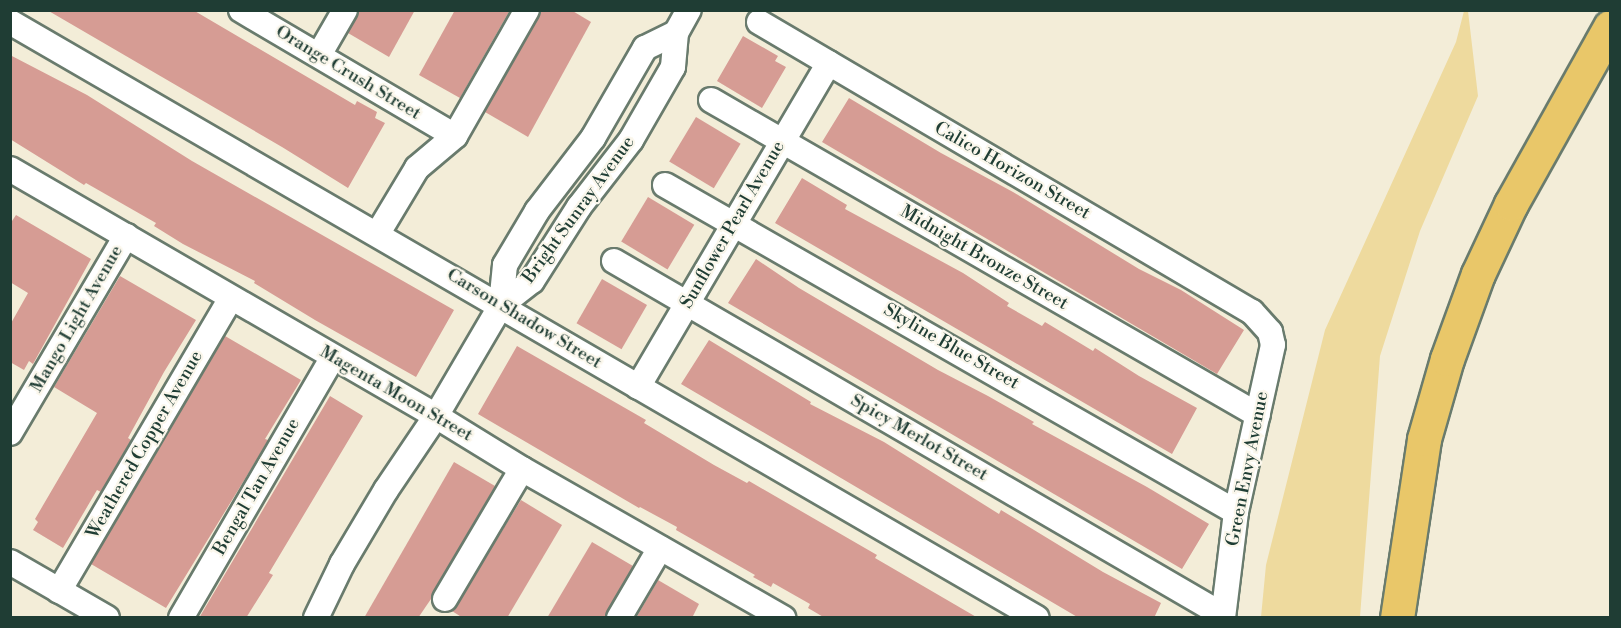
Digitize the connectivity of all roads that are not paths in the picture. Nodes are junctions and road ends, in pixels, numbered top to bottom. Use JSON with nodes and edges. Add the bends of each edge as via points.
{"nodes":[{"id":1,"x":242,"y":10,"type":"edge"},
{"id":2,"x":345,"y":10,"type":"edge"},
{"id":3,"x":527,"y":10,"type":"edge"},
{"id":4,"x":689,"y":10,"type":"edge"},
{"id":5,"x":10,"y":22,"type":"edge"},
{"id":6,"x":759,"y":22,"type":"dead end"},
{"id":7,"x":1611,"y":27,"type":"edge"},
{"id":8,"x":676,"y":33,"type":"junction"},
{"id":9,"x":319,"y":55,"type":"junction"},
{"id":10,"x":829,"y":63,"type":"junction"},
{"id":11,"x":711,"y":100,"type":"dead end"},
{"id":12,"x":455,"y":136,"type":"junction"},
{"id":13,"x":782,"y":142,"type":"junction"},
{"id":14,"x":14,"y":179,"type":"edge"},
{"id":15,"x":666,"y":185,"type":"dead end"},
{"id":16,"x":735,"y":222,"type":"junction"},
{"id":17,"x":378,"y":233,"type":"junction"},
{"id":18,"x":126,"y":236,"type":"junction"},
{"id":19,"x":614,"y":261,"type":"dead end"},
{"id":20,"x":230,"y":298,"type":"junction"},
{"id":21,"x":688,"y":303,"type":"junction"},
{"id":22,"x":501,"y":305,"type":"junction"},
{"id":23,"x":1263,"y":324,"type":"joint"},
{"id":24,"x":333,"y":357,"type":"junction"},
{"id":25,"x":638,"y":387,"type":"junction"},
{"id":26,"x":1258,"y":415,"type":"junction"},
{"id":27,"x":436,"y":416,"type":"junction"},
{"id":28,"x":10,"y":433,"type":"edge"},
{"id":29,"x":522,"y":470,"type":"junction"},
{"id":30,"x":1236,"y":512,"type":"junction"},
{"id":31,"x":660,"y":548,"type":"junction"},
{"id":32,"x":10,"y":562,"type":"edge"},
{"id":33,"x":59,"y":591,"type":"junction"},
{"id":34,"x":445,"y":599,"type":"dead end"},
{"id":35,"x":1223,"y":616,"type":"edge"},
{"id":36,"x":107,"y":618,"type":"edge"},
{"id":37,"x":181,"y":618,"type":"edge"},
{"id":38,"x":316,"y":618,"type":"edge"},
{"id":39,"x":619,"y":618,"type":"edge"},
{"id":40,"x":783,"y":618,"type":"edge"},
{"id":41,"x":1037,"y":618,"type":"edge"},
{"id":42,"x":1397,"y":618,"type":"edge"}],
"edges":[{"from":1,"to":9,"type":"street","name":"Orange Crush Street"},
{"from":2,"to":9,"type":"street"},
{"from":3,"to":12,"type":"street"},
{"from":4,"to":8,"type":"street","name":"Bright Sunray Avenue"},
{"from":5,"to":17,"type":"street","name":"Carson Shadow Street"},
{"from":6,"to":10,"type":"street","name":"Calico Horizon Street"},
{"from":7,"to":42,"type":"highway","via":[[1511,204],[1478,274],[1447,359],[1424,439]]},
{"from":8,"to":22,"type":"street","name":"Bright Sunray Avenue","via":[[673,67],[631,140],[579,207],[532,281]]},
{"from":8,"to":22,"type":"street","name":"Bright Sunray Avenue","via":[[645,48],[593,138],[537,211],[505,265]]},
{"from":9,"to":12,"type":"street","name":"Orange Crush Street"},
{"from":10,"to":13,"type":"street","name":"Sunflower Pearl Avenue"},
{"from":10,"to":23,"type":"street","name":"Calico Horizon Street","via":[[1252,312]]},
{"from":11,"to":13,"type":"street","name":"Midnight Bronze Street"},
{"from":12,"to":17,"type":"street","via":[[417,168]]},
{"from":13,"to":16,"type":"street","name":"Sunflower Pearl Avenue"},
{"from":13,"to":26,"type":"street","name":"Midnight Bronze Street"},
{"from":14,"to":18,"type":"street","name":"Magenta Moon Street"},
{"from":15,"to":16,"type":"street","name":"Skyline Blue Street"},
{"from":16,"to":21,"type":"street","name":"Sunflower Pearl Avenue"},
{"from":16,"to":30,"type":"street","name":"Skyline Blue Street"},
{"from":17,"to":22,"type":"street","name":"Carson Shadow Street"},
{"from":18,"to":20,"type":"street","name":"Magenta Moon Street"},
{"from":18,"to":28,"type":"street","name":"Mango Light Avenue"},
{"from":19,"to":21,"type":"street","name":"Spicy Merlot Street"},
{"from":20,"to":24,"type":"street","name":"Magenta Moon Street"},
{"from":20,"to":33,"type":"street","name":"Weathered Copper Avenue"},
{"from":21,"to":25,"type":"street","name":"Sunflower Pearl Avenue"},
{"from":21,"to":35,"type":"street","name":"Spicy Merlot Street"},
{"from":22,"to":25,"type":"street","name":"Carson Shadow Street"},
{"from":22,"to":27,"type":"street"},
{"from":23,"to":26,"type":"street","name":"Green Envy Avenue","via":[[1270,332],[1272,345]]},
{"from":24,"to":27,"type":"street","name":"Magenta Moon Street"},
{"from":24,"to":37,"type":"street","name":"Bengal Tan Avenue"},
{"from":25,"to":41,"type":"street","name":"Carson Shadow Street"},
{"from":26,"to":30,"type":"street","name":"Green Envy Avenue"},
{"from":27,"to":29,"type":"street","name":"Magenta Moon Street"},
{"from":27,"to":38,"type":"street","via":[[342,564]]},
{"from":29,"to":31,"type":"street","name":"Magenta Moon Street"},
{"from":29,"to":34,"type":"street"},
{"from":30,"to":35,"type":"street","name":"Green Envy Avenue"},
{"from":31,"to":39,"type":"street"},
{"from":31,"to":40,"type":"street","name":"Magenta Moon Street"},
{"from":32,"to":33,"type":"street"},
{"from":33,"to":36,"type":"street"}]}
